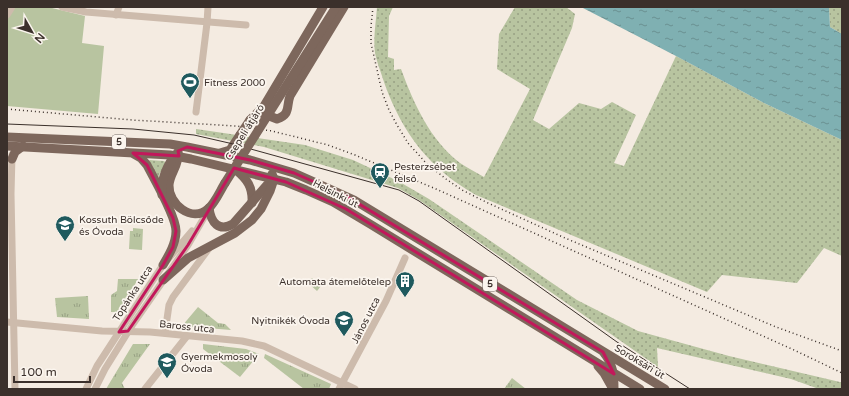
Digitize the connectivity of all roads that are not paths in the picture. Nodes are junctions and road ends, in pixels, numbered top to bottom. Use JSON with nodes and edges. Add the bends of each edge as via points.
{"nodes":[{"id":1,"x":12,"y":7,"type":"edge"},
{"id":2,"x":62,"y":7,"type":"edge"},
{"id":3,"x":119,"y":7,"type":"edge"},
{"id":4,"x":208,"y":7,"type":"edge"},
{"id":5,"x":323,"y":7,"type":"edge"},
{"id":6,"x":336,"y":7,"type":"edge"},
{"id":7,"x":344,"y":7,"type":"edge"},
{"id":8,"x":7,"y":15,"type":"edge"},
{"id":9,"x":116,"y":15,"type":"junction"},
{"id":10,"x":208,"y":23,"type":"junction"},
{"id":11,"x":246,"y":26,"type":"dead end"},
{"id":12,"x":196,"y":112,"type":"dead end"},
{"id":13,"x":259,"y":112,"type":"junction"},
{"id":14,"x":239,"y":136,"type":"junction"},
{"id":15,"x":8,"y":142,"type":"edge"},
{"id":16,"x":23,"y":146,"type":"junction"},
{"id":17,"x":133,"y":153,"type":"junction"},
{"id":18,"x":218,"y":154,"type":"junction"},
{"id":19,"x":176,"y":155,"type":"junction"},
{"id":20,"x":12,"y":159,"type":"junction"},
{"id":21,"x":250,"y":160,"type":"junction"},
{"id":22,"x":265,"y":165,"type":"junction"},
{"id":23,"x":235,"y":169,"type":"junction"},
{"id":24,"x":274,"y":179,"type":"junction"},
{"id":25,"x":286,"y":182,"type":"junction"},
{"id":26,"x":270,"y":191,"type":"junction"},
{"id":27,"x":339,"y":193,"type":"junction"},
{"id":28,"x":162,"y":196,"type":"junction"},
{"id":29,"x":252,"y":203,"type":"junction"},
{"id":30,"x":207,"y":212,"type":"junction"},
{"id":31,"x":10,"y":227,"type":"edge"},
{"id":32,"x":212,"y":244,"type":"junction"},
{"id":33,"x":405,"y":258,"type":"dead end"},
{"id":34,"x":163,"y":266,"type":"junction"},
{"id":35,"x":163,"y":280,"type":"junction"},
{"id":36,"x":11,"y":322,"type":"edge"},
{"id":37,"x":119,"y":332,"type":"junction"},
{"id":38,"x":128,"y":332,"type":"junction"},
{"id":39,"x":165,"y":333,"type":"junction"},
{"id":40,"x":187,"y":336,"type":"junction"},
{"id":41,"x":603,"y":352,"type":"junction"},
{"id":42,"x":592,"y":359,"type":"junction"},
{"id":43,"x":614,"y":374,"type":"junction"},
{"id":44,"x":650,"y":379,"type":"junction"},
{"id":45,"x":341,"y":386,"type":"edge"},
{"id":46,"x":15,"y":389,"type":"edge"},
{"id":47,"x":86,"y":389,"type":"edge"},
{"id":48,"x":95,"y":389,"type":"edge"},
{"id":49,"x":145,"y":389,"type":"edge"},
{"id":50,"x":355,"y":389,"type":"edge"},
{"id":51,"x":614,"y":389,"type":"edge"},
{"id":52,"x":640,"y":389,"type":"edge"},
{"id":53,"x":665,"y":389,"type":"edge"}],
"edges":[{"from":1,"to":8,"type":"street"},
{"from":2,"to":9,"type":"street"},
{"from":3,"to":9,"type":"street"},
{"from":4,"to":10,"type":"street"},
{"from":5,"to":13,"type":"main road"},
{"from":6,"to":30,"type":"main road","name":"Csepeli átjáró","bridge":true},
{"from":7,"to":13,"type":"main road","via":[[290,96],[287,113],[277,119]]},
{"from":9,"to":10,"type":"street"},
{"from":10,"to":11,"type":"street"},
{"from":10,"to":12,"type":"street"},
{"from":13,"to":14,"type":"main road","bridge":true},
{"from":14,"to":18,"type":"main road","via":[[230,150]]},
{"from":14,"to":21,"type":"main road","via":[[240,149]]},
{"from":15,"to":16,"type":"main road","number":"5"},
{"from":15,"to":19,"type":"main road","number":"5"},
{"from":15,"to":20,"type":"street"},
{"from":16,"to":17,"type":"main road","number":"5"},
{"from":16,"to":20,"type":"main road","via":[[15,152]]},
{"from":17,"to":19,"type":"main road","number":"5"},
{"from":17,"to":28,"type":"main road","via":[[146,165]]},
{"from":18,"to":19,"type":"main road","name":"Helsinki út","number":"5","via":[[187,147]]},
{"from":18,"to":21,"type":"main road","name":"Helsinki út","number":"5"},
{"from":19,"to":23,"type":"main road","name":"Helsinki út","number":"5"},
{"from":19,"to":28,"type":"main road","via":[[165,171]]},
{"from":19,"to":30,"type":"main road","via":[[169,186],[175,203],[191,214]]},
{"from":20,"to":31,"type":"street"},
{"from":21,"to":22,"type":"main road","name":"Helsinki út","number":"5"},
{"from":22,"to":24,"type":"main road"},
{"from":22,"to":27,"type":"main road","name":"Helsinki út","number":"5","via":[[294,173]]},
{"from":23,"to":24,"type":"main road","name":"Helsinki út","number":"5"},
{"from":23,"to":29,"type":"main road","via":[[248,182],[253,195]]},
{"from":24,"to":25,"type":"main road","name":"Helsinki út","number":"5"},
{"from":24,"to":26,"type":"main road"},
{"from":24,"to":27,"type":"main road","via":[[283,175]]},
{"from":24,"to":29,"type":"main road"},
{"from":25,"to":26,"type":"main road"},
{"from":25,"to":42,"type":"main road","name":"Helsinki út","number":"5","via":[[346,209]]},
{"from":26,"to":32,"type":"main road","via":[[252,220]]},
{"from":27,"to":41,"type":"main road","name":"Helsinki út","number":"5"},
{"from":28,"to":34,"type":"main road","via":[[173,218],[176,231]]},
{"from":29,"to":30,"type":"main road","via":[[228,227],[219,227]]},
{"from":30,"to":34,"type":"street","name":"Topánka utca"},
{"from":30,"to":35,"type":"street","name":"Topánka utca"},
{"from":31,"to":36,"type":"street"},
{"from":32,"to":35,"type":"main road","via":[[188,258]]},
{"from":32,"to":39,"type":"street","via":[[173,297]]},
{"from":33,"to":45,"type":"street","name":"János utca","via":[[386,301]]},
{"from":34,"to":37,"type":"street","name":"Topánka utca"},
{"from":35,"to":38,"type":"street","name":"Topánka utca"},
{"from":36,"to":37,"type":"street","name":"Baross utca"},
{"from":36,"to":46,"type":"street"},
{"from":37,"to":38,"type":"street","name":"Baross utca"},
{"from":37,"to":47,"type":"street","name":"Topánka utca","via":[[97,366]]},
{"from":38,"to":39,"type":"street","name":"Baross utca"},
{"from":38,"to":48,"type":"street","name":"Topánka utca"},
{"from":39,"to":40,"type":"street","name":"Baross utca"},
{"from":40,"to":45,"type":"street","name":"Baross utca","via":[[242,341],[264,346]]},
{"from":40,"to":49,"type":"street"},
{"from":41,"to":43,"type":"main road"},
{"from":41,"to":44,"type":"main road","name":"Soroksári út","number":"5"},
{"from":42,"to":43,"type":"main road","name":"Helsinki út","number":"5"},
{"from":42,"to":51,"type":"main road"},
{"from":43,"to":44,"type":"main road","via":[[624,371]]},
{"from":43,"to":51,"type":"main road"},
{"from":43,"to":52,"type":"main road","number":"5"},
{"from":44,"to":53,"type":"main road","name":"Soroksári út","number":"5"},
{"from":45,"to":50,"type":"street","name":"Baross utca"}]}
